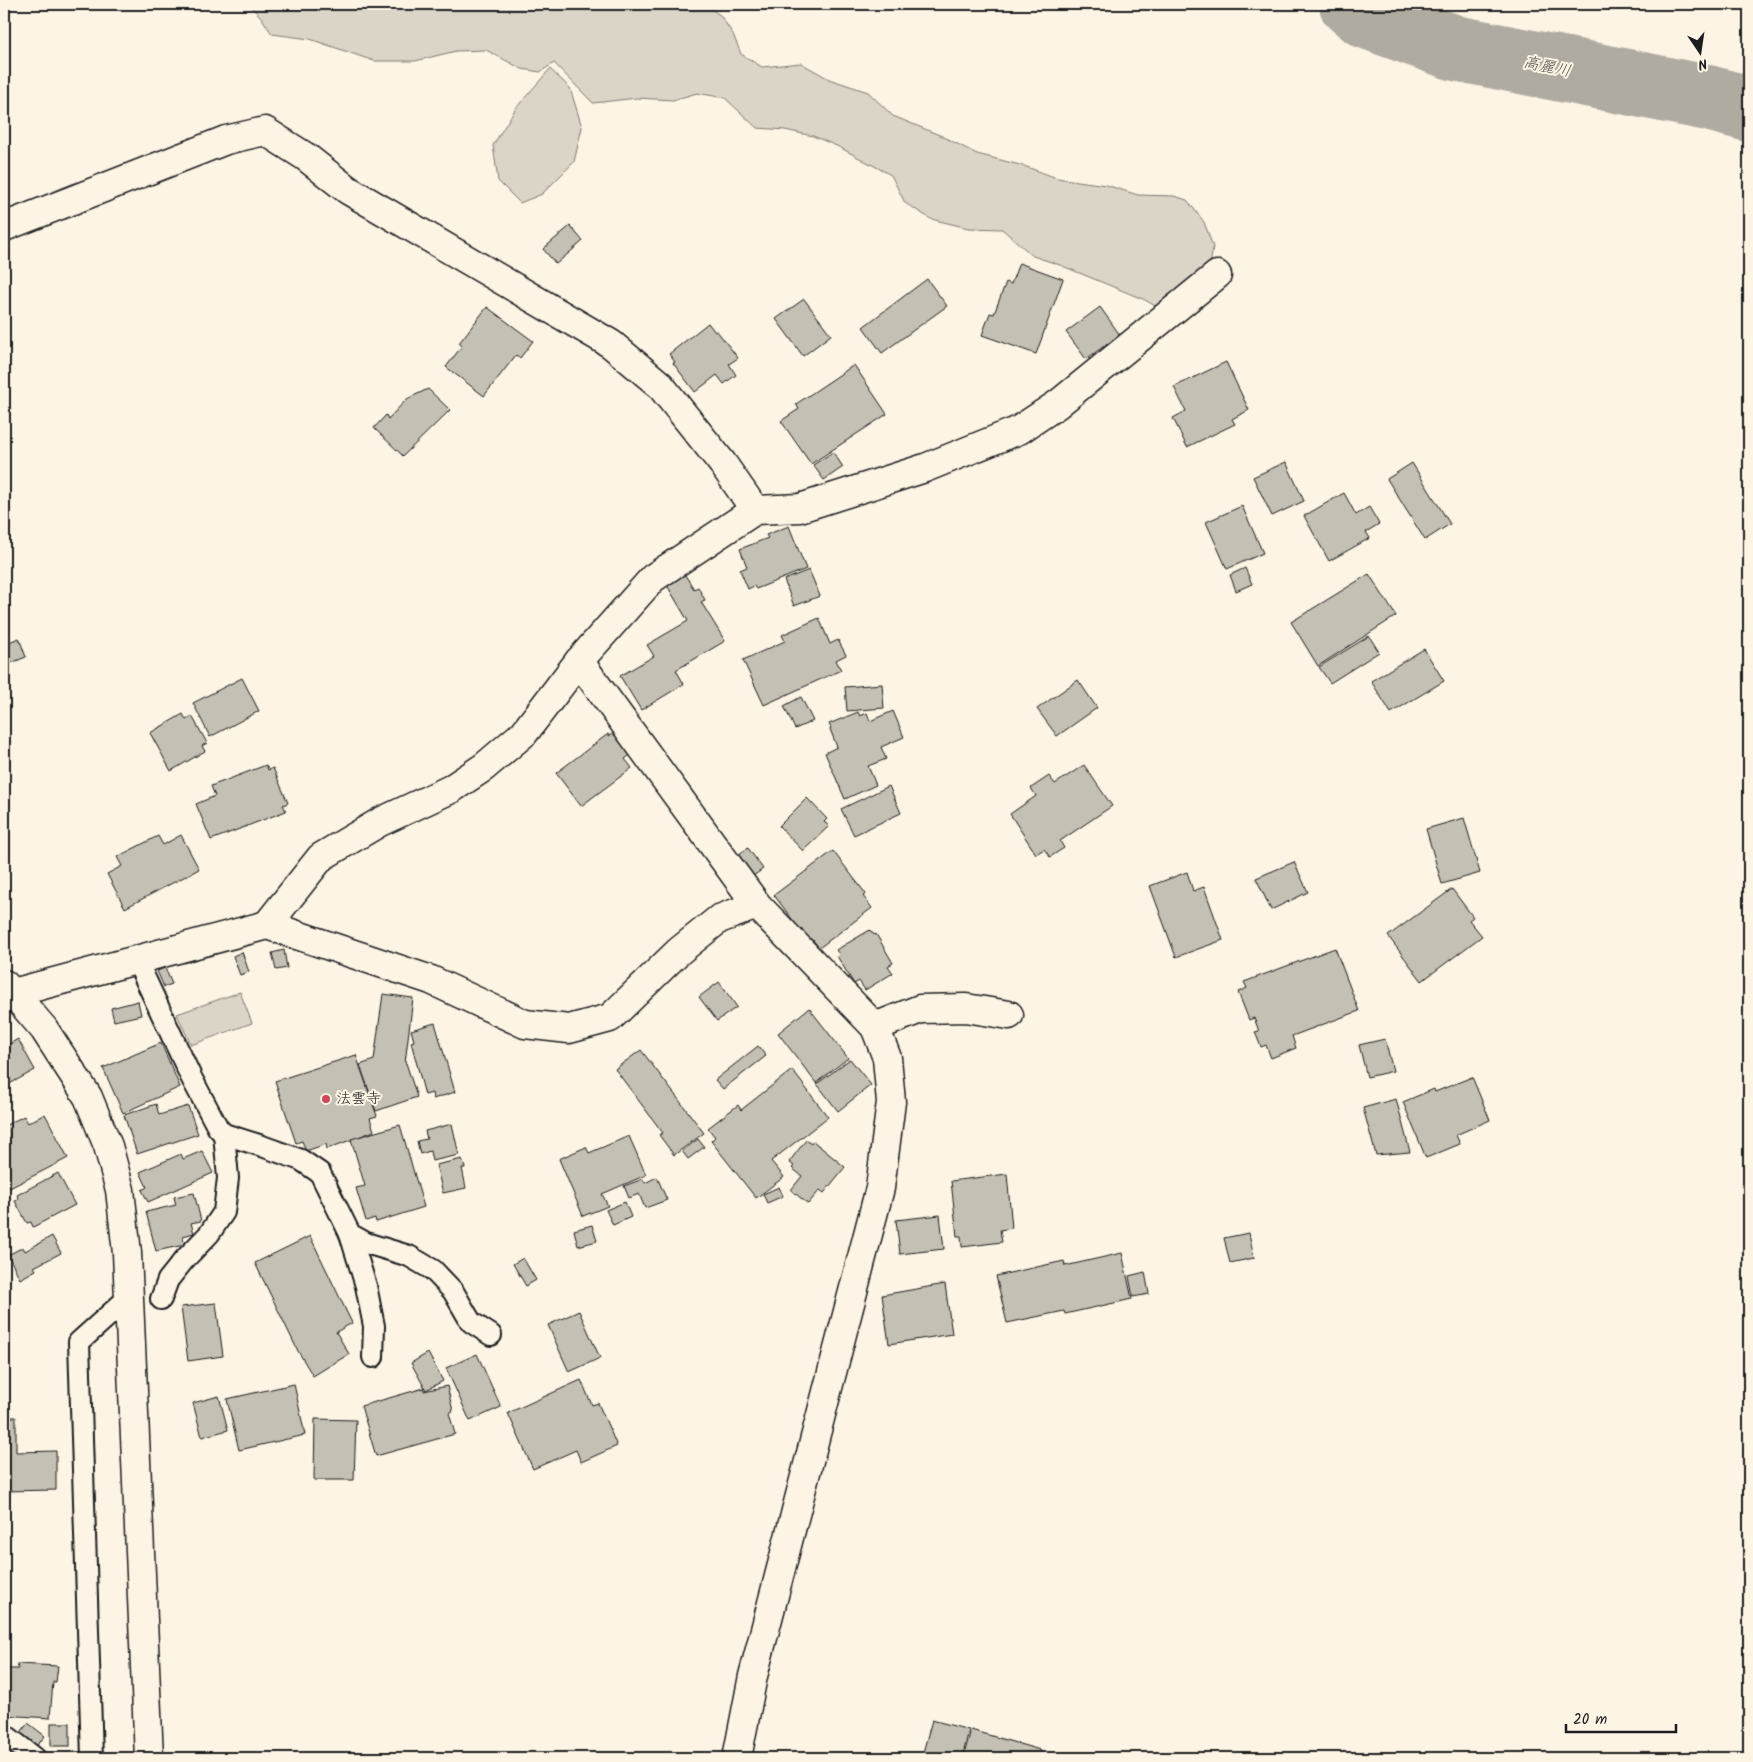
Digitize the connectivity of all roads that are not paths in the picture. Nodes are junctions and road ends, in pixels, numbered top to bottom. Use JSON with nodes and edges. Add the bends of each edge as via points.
{"nodes":[{"id":1,"x":4,"y":227,"type":"edge"},
{"id":2,"x":1218,"y":275,"type":"dead end"},
{"id":3,"x":756,"y":510,"type":"junction"},
{"id":4,"x":580,"y":661,"type":"junction"},
{"id":5,"x":757,"y":905,"type":"junction"},
{"id":6,"x":267,"y":925,"type":"junction"},
{"id":7,"x":136,"y":959,"type":"junction"},
{"id":8,"x":8,"y":989,"type":"edge"},
{"id":9,"x":1009,"y":1015,"type":"dead end"},
{"id":10,"x":875,"y":1027,"type":"junction"},
{"id":11,"x":224,"y":1134,"type":"junction"},
{"id":12,"x":350,"y":1234,"type":"junction"},
{"id":13,"x":130,"y":1297,"type":"junction"},
{"id":14,"x":161,"y":1299,"type":"dead end"},
{"id":15,"x":491,"y":1335,"type":"dead end"},
{"id":16,"x":373,"y":1357,"type":"dead end"},
{"id":17,"x":4,"y":1734,"type":"edge"},
{"id":18,"x":36,"y":1758,"type":"edge"},
{"id":19,"x":92,"y":1758,"type":"edge"},
{"id":20,"x":149,"y":1758,"type":"edge"},
{"id":21,"x":738,"y":1758,"type":"edge"}],
"edges":[{"from":1,"to":3,"type":"street","via":[[226,140],[265,131],[306,157],[348,190],[611,344],[660,385]]},
{"from":2,"to":3,"type":"street","via":[[1058,404],[1019,430],[925,468],[800,508]]},
{"from":3,"to":4,"type":"street","via":[[654,578]]},
{"from":4,"to":5,"type":"street"},
{"from":4,"to":6,"type":"street","via":[[524,733],[484,767],[451,789],[380,822],[321,857]]},
{"from":5,"to":6,"type":"street","via":[[719,919],[678,952],[610,1018],[569,1029],[524,1024],[431,980]]},
{"from":5,"to":10,"type":"street"},
{"from":6,"to":7,"type":"street"},
{"from":7,"to":8,"type":"street"},
{"from":7,"to":11,"type":"lane","via":[[191,1077]]},
{"from":8,"to":13,"type":"street","via":[[44,1029],[88,1097],[108,1146],[120,1190]]},
{"from":9,"to":10,"type":"street","via":[[966,1008],[920,1009]]},
{"from":10,"to":21,"type":"street","via":[[887,1058],[891,1102],[880,1188],[753,1676]]},
{"from":11,"to":12,"type":"lane","via":[[301,1160],[320,1173]]},
{"from":11,"to":14,"type":"lane","via":[[228,1178],[224,1212],[168,1280]]},
{"from":12,"to":15,"type":"lane","via":[[366,1243],[409,1256],[433,1270],[453,1292],[471,1322]]},
{"from":12,"to":16,"type":"lane","via":[[374,1326]]},
{"from":13,"to":19,"type":"lane","via":[[79,1342]]},
{"from":13,"to":20,"type":"street"},
{"from":17,"to":18,"type":"lane"}]}
